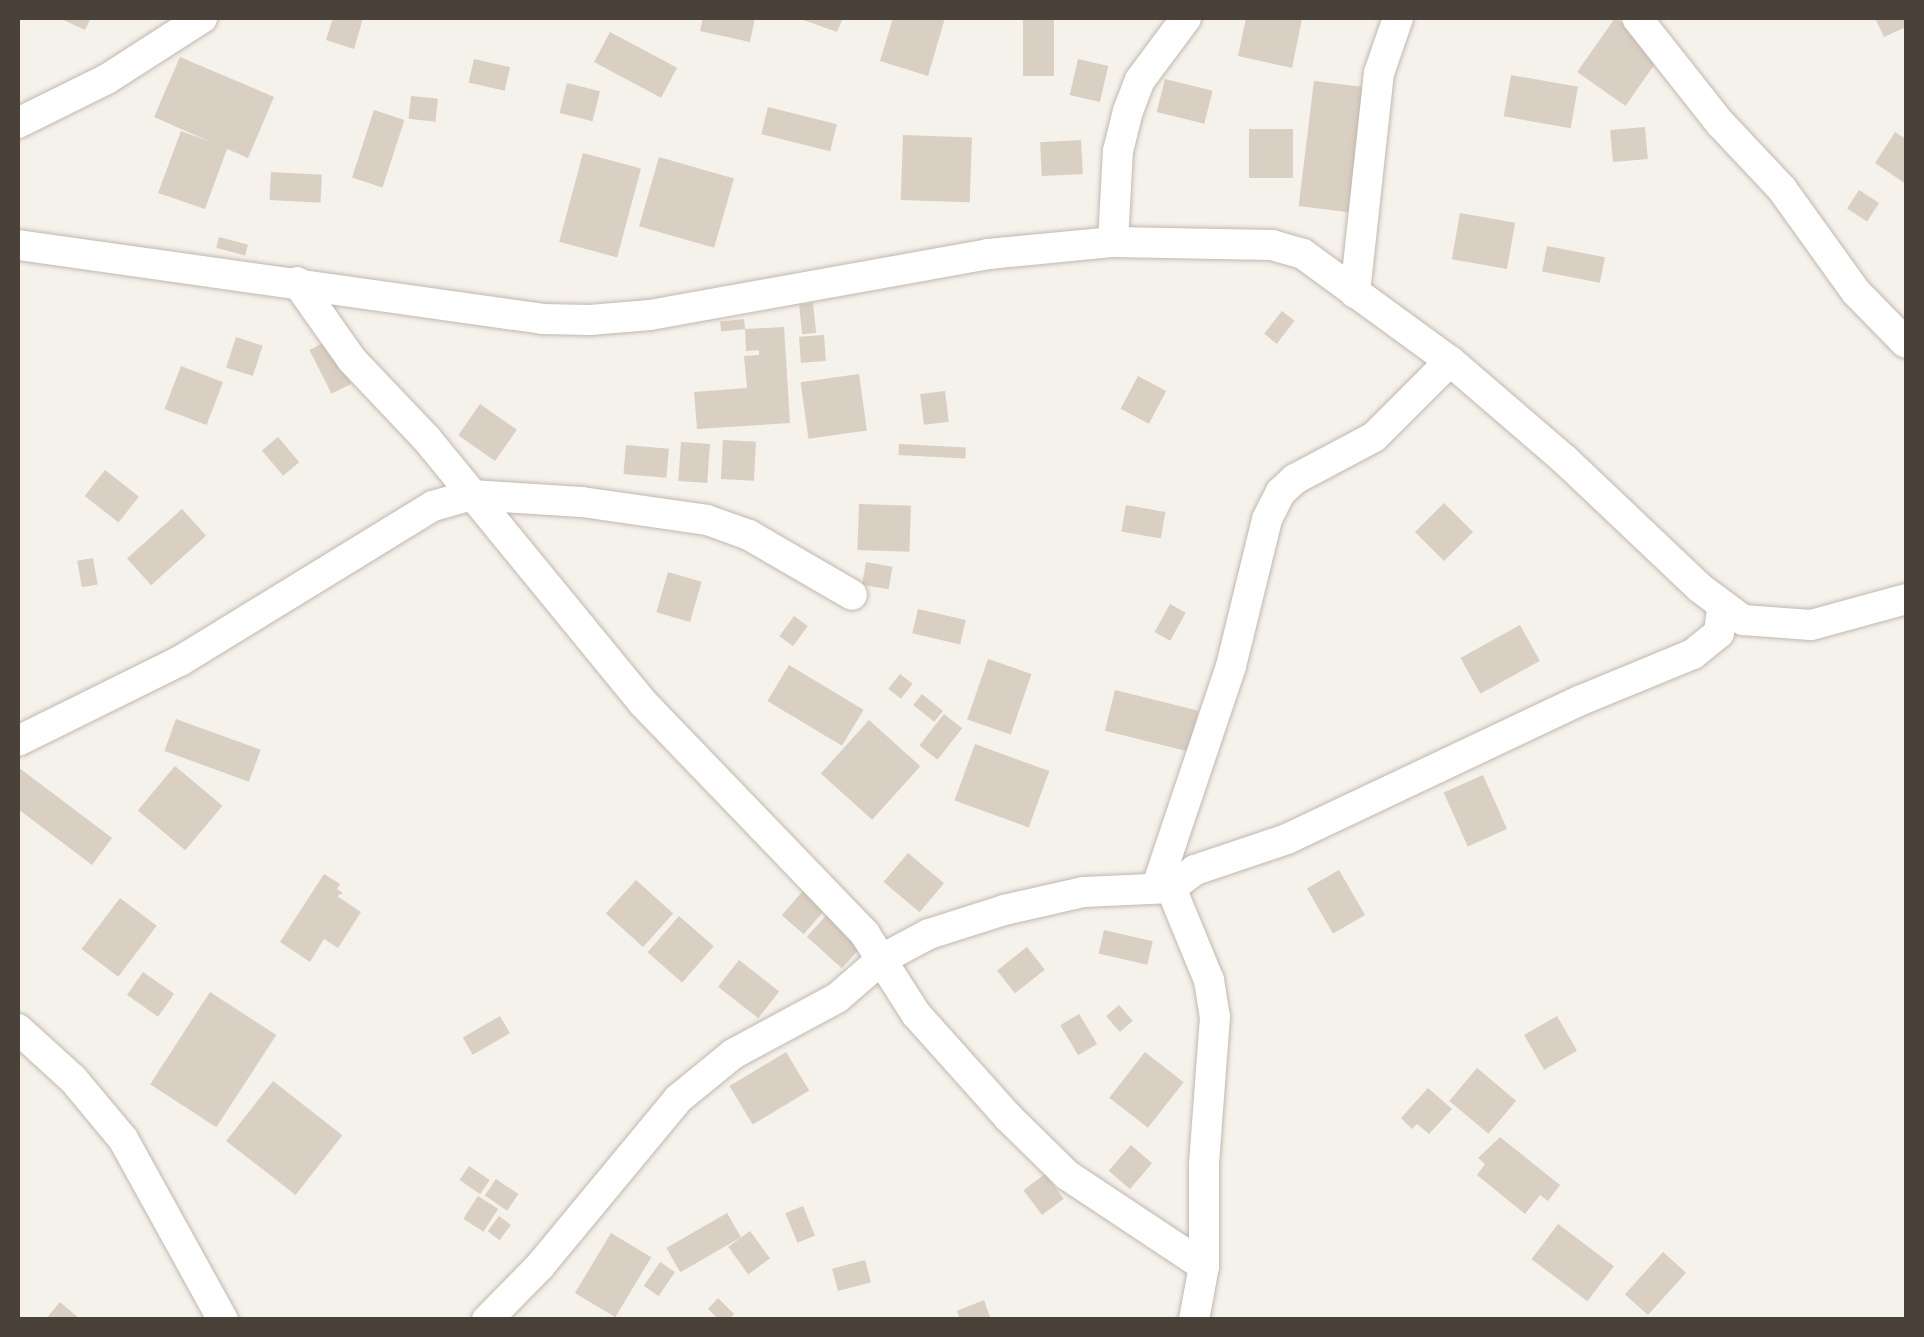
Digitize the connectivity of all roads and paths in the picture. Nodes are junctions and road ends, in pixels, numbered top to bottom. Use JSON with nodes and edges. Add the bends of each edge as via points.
{"nodes":[{"id":1,"x":202,"y":18,"type":"edge"},
{"id":2,"x":1186,"y":18,"type":"edge"},
{"id":3,"x":1398,"y":18,"type":"edge"},
{"id":4,"x":1637,"y":18,"type":"edge"},
{"id":5,"x":18,"y":123,"type":"edge"},
{"id":6,"x":1112,"y":242,"type":"junction"},
{"id":7,"x":18,"y":245,"type":"edge"},
{"id":8,"x":298,"y":282,"type":"junction"},
{"id":9,"x":1355,"y":294,"type":"junction"},
{"id":10,"x":1906,"y":343,"type":"edge"},
{"id":11,"x":1450,"y":361,"type":"junction"},
{"id":12,"x":471,"y":495,"type":"junction"},
{"id":13,"x":852,"y":595,"type":"dead end"},
{"id":14,"x":1906,"y":599,"type":"edge"},
{"id":15,"x":1722,"y":607,"type":"junction"},
{"id":16,"x":18,"y":741,"type":"edge"},
{"id":17,"x":1164,"y":887,"type":"junction"},
{"id":18,"x":882,"y":959,"type":"junction"},
{"id":19,"x":18,"y":1029,"type":"edge"},
{"id":20,"x":1204,"y":1266,"type":"junction"},
{"id":21,"x":224,"y":1319,"type":"edge"},
{"id":22,"x":487,"y":1320,"type":"edge"},
{"id":23,"x":1194,"y":1320,"type":"edge"}],
"edges":[{"from":1,"to":5,"type":"street","via":[[107,79]]},
{"from":2,"to":6,"type":"street","via":[[1140,80],[1128,111],[1118,151]]},
{"from":3,"to":9,"type":"street","via":[[1379,73]]},
{"from":4,"to":10,"type":"street","via":[[1782,189],[1856,292]]},
{"from":6,"to":8,"type":"street","via":[[988,254],[590,320],[543,319]]},
{"from":6,"to":9,"type":"street","via":[[1272,246],[1303,254]]},
{"from":7,"to":8,"type":"street"},
{"from":8,"to":12,"type":"street","via":[[352,360]]},
{"from":9,"to":11,"type":"street"},
{"from":11,"to":15,"type":"street"},
{"from":11,"to":17,"type":"street","via":[[1374,437],[1281,492],[1267,519]]},
{"from":12,"to":13,"type":"street","via":[[707,520],[749,535]]},
{"from":12,"to":16,"type":"street","via":[[434,506],[180,660]]},
{"from":12,"to":18,"type":"street","via":[[643,703]]},
{"from":14,"to":15,"type":"street","via":[[1811,625],[1744,620]]},
{"from":15,"to":17,"type":"street","via":[[1720,633],[1693,654],[1579,700],[1286,839]]},
{"from":17,"to":18,"type":"street","via":[[1084,892],[1004,910],[929,934]]},
{"from":17,"to":20,"type":"street","via":[[1209,980],[1215,1017]]},
{"from":18,"to":20,"type":"street","via":[[916,1014],[1038,1149]]},
{"from":18,"to":22,"type":"street","via":[[837,998],[733,1054],[678,1099]]},
{"from":19,"to":21,"type":"street","via":[[123,1139]]},
{"from":20,"to":23,"type":"street"}]}
